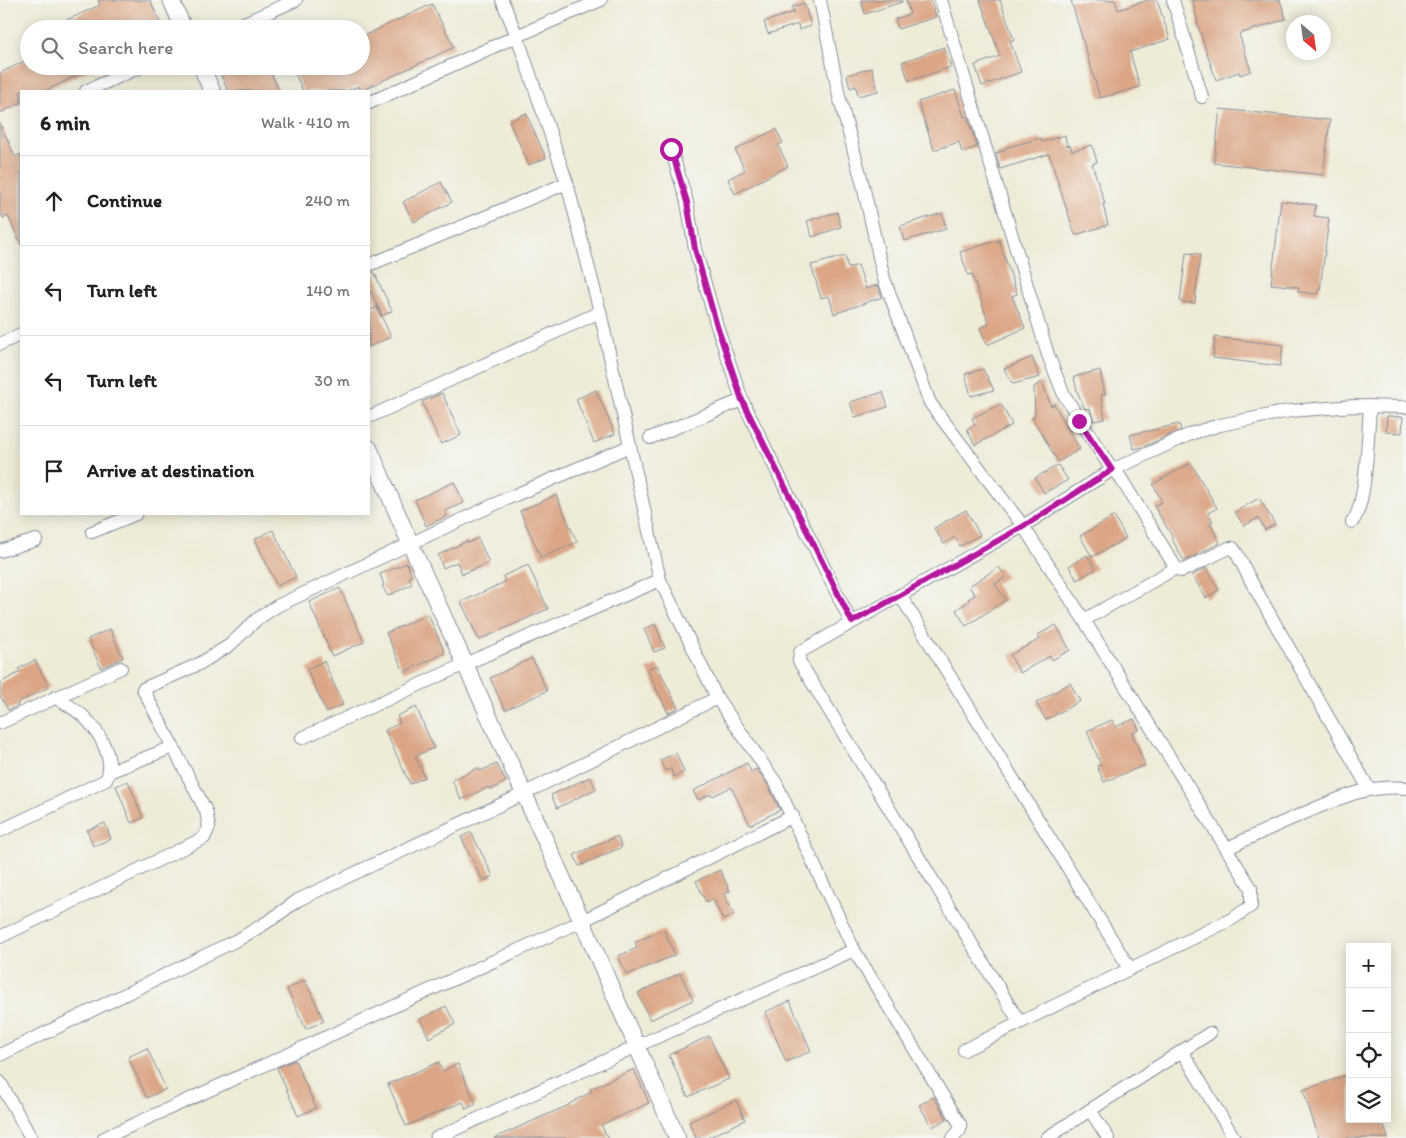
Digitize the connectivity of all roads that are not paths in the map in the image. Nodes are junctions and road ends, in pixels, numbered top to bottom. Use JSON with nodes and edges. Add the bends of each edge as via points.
{"nodes":[{"id":1,"x":171,"y":0,"type":"edge"},
{"id":2,"x":296,"y":0,"type":"edge"},
{"id":3,"x":502,"y":0,"type":"edge"},
{"id":4,"x":601,"y":0,"type":"edge"},
{"id":5,"x":820,"y":0,"type":"edge"},
{"id":6,"x":941,"y":0,"type":"edge"},
{"id":7,"x":1173,"y":0,"type":"edge"},
{"id":8,"x":180,"y":20,"type":"edge"},
{"id":9,"x":251,"y":20,"type":"edge"},
{"id":10,"x":517,"y":36,"type":"junction"},
{"id":11,"x":122,"y":75,"type":"edge"},
{"id":12,"x":205,"y":75,"type":"edge"},
{"id":13,"x":88,"y":90,"type":"edge"},
{"id":14,"x":212,"y":90,"type":"edge"},
{"id":15,"x":1202,"y":97,"type":"dead end"},
{"id":16,"x":370,"y":103,"type":"edge"},
{"id":17,"x":671,"y":149,"type":"dead end"},
{"id":18,"x":567,"y":183,"type":"junction"},
{"id":19,"x":370,"y":265,"type":"edge"},
{"id":20,"x":600,"y":312,"type":"junction"},
{"id":21,"x":20,"y":334,"type":"edge"},
{"id":22,"x":0,"y":344,"type":"edge"},
{"id":23,"x":742,"y":400,"type":"junction"},
{"id":24,"x":1370,"y":406,"type":"junction"},
{"id":25,"x":1406,"y":408,"type":"edge"},
{"id":26,"x":370,"y":417,"type":"edge"},
{"id":27,"x":650,"y":438,"type":"dead end"},
{"id":28,"x":630,"y":446,"type":"junction"},
{"id":29,"x":370,"y":450,"type":"edge"},
{"id":30,"x":1114,"y":469,"type":"junction"},
{"id":31,"x":134,"y":515,"type":"edge"},
{"id":32,"x":1352,"y":522,"type":"dead end"},
{"id":33,"x":1024,"y":526,"type":"junction"},
{"id":34,"x":92,"y":532,"type":"dead end"},
{"id":35,"x":36,"y":540,"type":"dead end"},
{"id":36,"x":410,"y":543,"type":"junction"},
{"id":37,"x":0,"y":552,"type":"edge"},
{"id":38,"x":1176,"y":568,"type":"junction"},
{"id":39,"x":660,"y":580,"type":"junction"},
{"id":40,"x":900,"y":595,"type":"junction"},
{"id":41,"x":1084,"y":620,"type":"junction"},
{"id":42,"x":852,"y":622,"type":"junction"},
{"id":43,"x":465,"y":664,"type":"junction"},
{"id":44,"x":121,"y":668,"type":"dead end"},
{"id":45,"x":55,"y":698,"type":"junction"},
{"id":46,"x":717,"y":698,"type":"junction"},
{"id":47,"x":0,"y":724,"type":"edge"},
{"id":48,"x":302,"y":738,"type":"dead end"},
{"id":49,"x":173,"y":747,"type":"junction"},
{"id":50,"x":109,"y":772,"type":"junction"},
{"id":51,"x":1406,"y":788,"type":"edge"},
{"id":52,"x":1369,"y":789,"type":"junction"},
{"id":53,"x":523,"y":794,"type":"junction"},
{"id":54,"x":793,"y":816,"type":"junction"},
{"id":55,"x":0,"y":830,"type":"edge"},
{"id":56,"x":1227,"y":848,"type":"junction"},
{"id":57,"x":582,"y":921,"type":"junction"},
{"id":58,"x":0,"y":937,"type":"edge"},
{"id":59,"x":854,"y":950,"type":"junction"},
{"id":60,"x":1130,"y":969,"type":"junction"},
{"id":61,"x":1020,"y":1023,"type":"junction"},
{"id":62,"x":1210,"y":1033,"type":"dead end"},
{"id":63,"x":637,"y":1046,"type":"junction"},
{"id":64,"x":964,"y":1050,"type":"dead end"},
{"id":65,"x":1182,"y":1051,"type":"junction"},
{"id":66,"x":0,"y":1055,"type":"edge"},
{"id":67,"x":0,"y":1082,"type":"edge"},
{"id":68,"x":1090,"y":1110,"type":"junction"},
{"id":69,"x":1048,"y":1137,"type":"edge"},
{"id":70,"x":31,"y":1138,"type":"edge"},
{"id":71,"x":104,"y":1138,"type":"edge"},
{"id":72,"x":436,"y":1138,"type":"edge"},
{"id":73,"x":677,"y":1138,"type":"edge"},
{"id":74,"x":953,"y":1138,"type":"edge"},
{"id":75,"x":1108,"y":1138,"type":"edge"},
{"id":76,"x":1234,"y":1138,"type":"edge"}],
"edges":[{"from":1,"to":8,"type":"street"},
{"from":2,"to":9,"type":"street"},
{"from":3,"to":10,"type":"street"},
{"from":4,"to":10,"type":"street"},
{"from":5,"to":33,"type":"street","via":[[839,96],[884,279],[930,404]]},
{"from":6,"to":30,"type":"street","via":[[1048,356],[1064,395]]},
{"from":7,"to":15,"type":"street"},
{"from":10,"to":16,"type":"street"},
{"from":10,"to":18,"type":"street"},
{"from":11,"to":13,"type":"street"},
{"from":12,"to":14,"type":"street"},
{"from":17,"to":23,"type":"street","via":[[687,202],[695,249]]},
{"from":18,"to":19,"type":"street"},
{"from":18,"to":20,"type":"street"},
{"from":20,"to":26,"type":"street"},
{"from":20,"to":28,"type":"street"},
{"from":21,"to":22,"type":"street"},
{"from":23,"to":27,"type":"street"},
{"from":23,"to":42,"type":"street"},
{"from":24,"to":25,"type":"street"},
{"from":24,"to":30,"type":"street","via":[[1290,411],[1220,425],[1193,433]]},
{"from":24,"to":32,"type":"street","via":[[1362,496],[1357,517]]},
{"from":28,"to":36,"type":"street"},
{"from":28,"to":39,"type":"street"},
{"from":29,"to":36,"type":"street"},
{"from":30,"to":33,"type":"street"},
{"from":30,"to":38,"type":"street"},
{"from":31,"to":34,"type":"street"},
{"from":33,"to":40,"type":"street"},
{"from":33,"to":41,"type":"street"},
{"from":35,"to":37,"type":"street"},
{"from":36,"to":43,"type":"street"},
{"from":36,"to":49,"type":"street","via":[[277,606],[256,620],[230,645],[199,664],[143,689]]},
{"from":38,"to":41,"type":"street"},
{"from":38,"to":52,"type":"street","via":[[1181,571],[1233,548]]},
{"from":39,"to":43,"type":"street"},
{"from":39,"to":46,"type":"street"},
{"from":40,"to":42,"type":"street"},
{"from":40,"to":60,"type":"street"},
{"from":41,"to":56,"type":"street"},
{"from":42,"to":61,"type":"street","via":[[800,652],[800,661]]},
{"from":43,"to":48,"type":"street"},
{"from":43,"to":53,"type":"street"},
{"from":44,"to":45,"type":"street"},
{"from":45,"to":47,"type":"street"},
{"from":45,"to":50,"type":"street","via":[[88,721],[108,756]]},
{"from":46,"to":53,"type":"street"},
{"from":46,"to":54,"type":"street","via":[[776,783]]},
{"from":49,"to":50,"type":"street"},
{"from":49,"to":58,"type":"street","via":[[206,812],[210,827],[204,838]]},
{"from":50,"to":55,"type":"street","via":[[106,780]]},
{"from":51,"to":52,"type":"street"},
{"from":52,"to":56,"type":"street","via":[[1349,794]]},
{"from":53,"to":57,"type":"street"},
{"from":53,"to":66,"type":"street","via":[[298,900],[241,938]]},
{"from":54,"to":57,"type":"street"},
{"from":54,"to":59,"type":"street"},
{"from":56,"to":60,"type":"street","via":[[1251,888],[1251,906],[1232,919]]},
{"from":57,"to":63,"type":"street"},
{"from":57,"to":71,"type":"street"},
{"from":59,"to":63,"type":"street"},
{"from":59,"to":74,"type":"street","via":[[960,1124],[960,1130]]},
{"from":60,"to":61,"type":"street"},
{"from":61,"to":64,"type":"street"},
{"from":62,"to":65,"type":"street"},
{"from":63,"to":72,"type":"street"},
{"from":63,"to":73,"type":"street"},
{"from":65,"to":68,"type":"street"},
{"from":65,"to":76,"type":"street"},
{"from":67,"to":70,"type":"street"},
{"from":68,"to":69,"type":"street"},
{"from":68,"to":75,"type":"street"}]}
